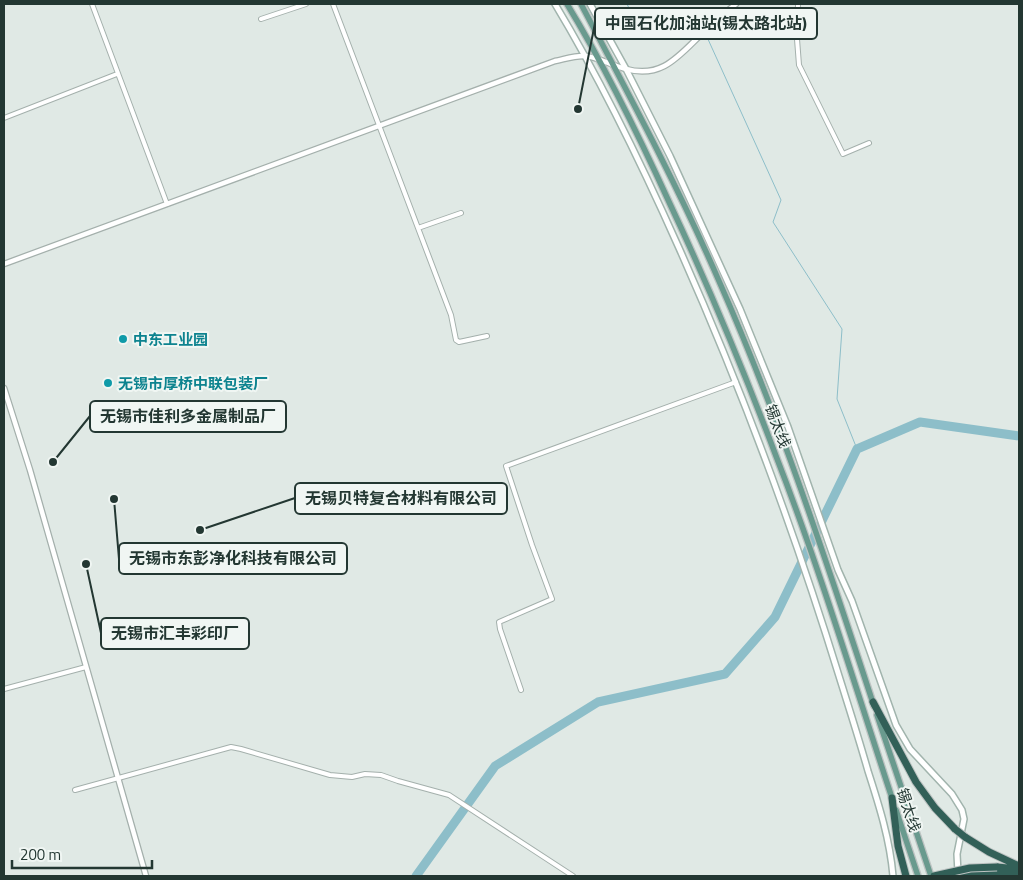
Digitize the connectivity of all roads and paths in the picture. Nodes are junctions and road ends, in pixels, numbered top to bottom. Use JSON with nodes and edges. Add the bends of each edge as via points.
{"nodes":[{"id":1,"x":92,"y":4,"type":"edge"},
{"id":2,"x":306,"y":4,"type":"edge"},
{"id":3,"x":333,"y":4,"type":"edge"},
{"id":4,"x":555,"y":4,"type":"edge"},
{"id":5,"x":567,"y":4,"type":"edge"},
{"id":6,"x":581,"y":4,"type":"edge"},
{"id":7,"x":590,"y":4,"type":"edge"},
{"id":8,"x":736,"y":4,"type":"edge"},
{"id":9,"x":798,"y":4,"type":"edge"},
{"id":10,"x":262,"y":20,"type":"dead end"},
{"id":11,"x":585,"y":56,"type":"junction"},
{"id":12,"x":598,"y":60,"type":"junction"},
{"id":13,"x":613,"y":64,"type":"junction"},
{"id":14,"x":626,"y":69,"type":"junction"},
{"id":15,"x":118,"y":74,"type":"junction"},
{"id":16,"x":4,"y":118,"type":"edge"},
{"id":17,"x":379,"y":127,"type":"junction"},
{"id":18,"x":869,"y":143,"type":"dead end"},
{"id":19,"x":167,"y":204,"type":"junction"},
{"id":20,"x":461,"y":213,"type":"dead end"},
{"id":21,"x":418,"y":228,"type":"junction"},
{"id":22,"x":4,"y":264,"type":"edge"},
{"id":23,"x":487,"y":336,"type":"dead end"},
{"id":24,"x":736,"y":382,"type":"junction"},
{"id":25,"x":4,"y":388,"type":"edge"},
{"id":26,"x":86,"y":667,"type":"junction"},
{"id":27,"x":4,"y":689,"type":"edge"},
{"id":28,"x":521,"y":690,"type":"dead end"},
{"id":29,"x":873,"y":702,"type":"junction"},
{"id":30,"x":118,"y":779,"type":"junction"},
{"id":31,"x":76,"y":790,"type":"dead end"},
{"id":32,"x":892,"y":798,"type":"junction"},
{"id":33,"x":1019,"y":867,"type":"edge"},
{"id":34,"x":996,"y":870,"type":"junction"},
{"id":35,"x":146,"y":876,"type":"edge"},
{"id":36,"x":573,"y":876,"type":"edge"},
{"id":37,"x":893,"y":876,"type":"edge"},
{"id":38,"x":906,"y":876,"type":"edge"},
{"id":39,"x":918,"y":876,"type":"edge"},
{"id":40,"x":932,"y":876,"type":"edge"},
{"id":41,"x":959,"y":876,"type":"edge"},
{"id":42,"x":1019,"y":876,"type":"edge"}],
"edges":[{"from":1,"to":15,"type":"street"},
{"from":2,"to":10,"type":"street"},
{"from":3,"to":17,"type":"street"},
{"from":4,"to":11,"type":"main road"},
{"from":5,"to":12,"type":"main road","name":"锡太线"},
{"from":6,"to":13,"type":"main road","name":"锡太线"},
{"from":7,"to":14,"type":"main road"},
{"from":8,"to":14,"type":"street","via":[[673,62],[658,69]]},
{"from":9,"to":18,"type":"street","via":[[799,65],[843,154]]},
{"from":11,"to":12,"type":"street"},
{"from":11,"to":17,"type":"street","via":[[556,61]]},
{"from":11,"to":24,"type":"main road","via":[[638,159]]},
{"from":12,"to":13,"type":"street"},
{"from":12,"to":32,"type":"main road","name":"锡太线","via":[[648,155],[715,304],[777,458]]},
{"from":13,"to":14,"type":"street"},
{"from":13,"to":29,"type":"main road","name":"锡太线","via":[[657,147],[720,282],[784,441]]},
{"from":14,"to":41,"type":"main road","via":[[740,309],[788,428],[896,725],[910,749],[952,794],[962,810],[964,819],[957,854]]},
{"from":15,"to":16,"type":"street"},
{"from":15,"to":19,"type":"street"},
{"from":17,"to":19,"type":"street"},
{"from":17,"to":21,"type":"street"},
{"from":19,"to":22,"type":"street"},
{"from":20,"to":21,"type":"street"},
{"from":21,"to":23,"type":"street","via":[[456,340]]},
{"from":24,"to":28,"type":"street","via":[[506,466],[552,600],[499,622]]},
{"from":24,"to":37,"type":"main road","via":[[768,461],[807,574],[878,803]]},
{"from":25,"to":26,"type":"street"},
{"from":26,"to":27,"type":"street"},
{"from":26,"to":30,"type":"street"},
{"from":29,"to":33,"type":"highway","bridge":true,"via":[[916,782],[935,808],[965,837]]},
{"from":29,"to":40,"type":"main road","name":"锡太线"},
{"from":30,"to":31,"type":"street"},
{"from":30,"to":35,"type":"street"},
{"from":30,"to":36,"type":"street","via":[[231,747],[330,775],[381,775],[452,796]]},
{"from":32,"to":38,"type":"highway","via":[[898,846]]},
{"from":32,"to":39,"type":"main road","name":"锡太线"},
{"from":33,"to":34,"type":"highway"},
{"from":34,"to":40,"type":"highway","bridge":true,"via":[[970,868]]},
{"from":34,"to":41,"type":"highway"},
{"from":34,"to":42,"type":"highway"}]}
